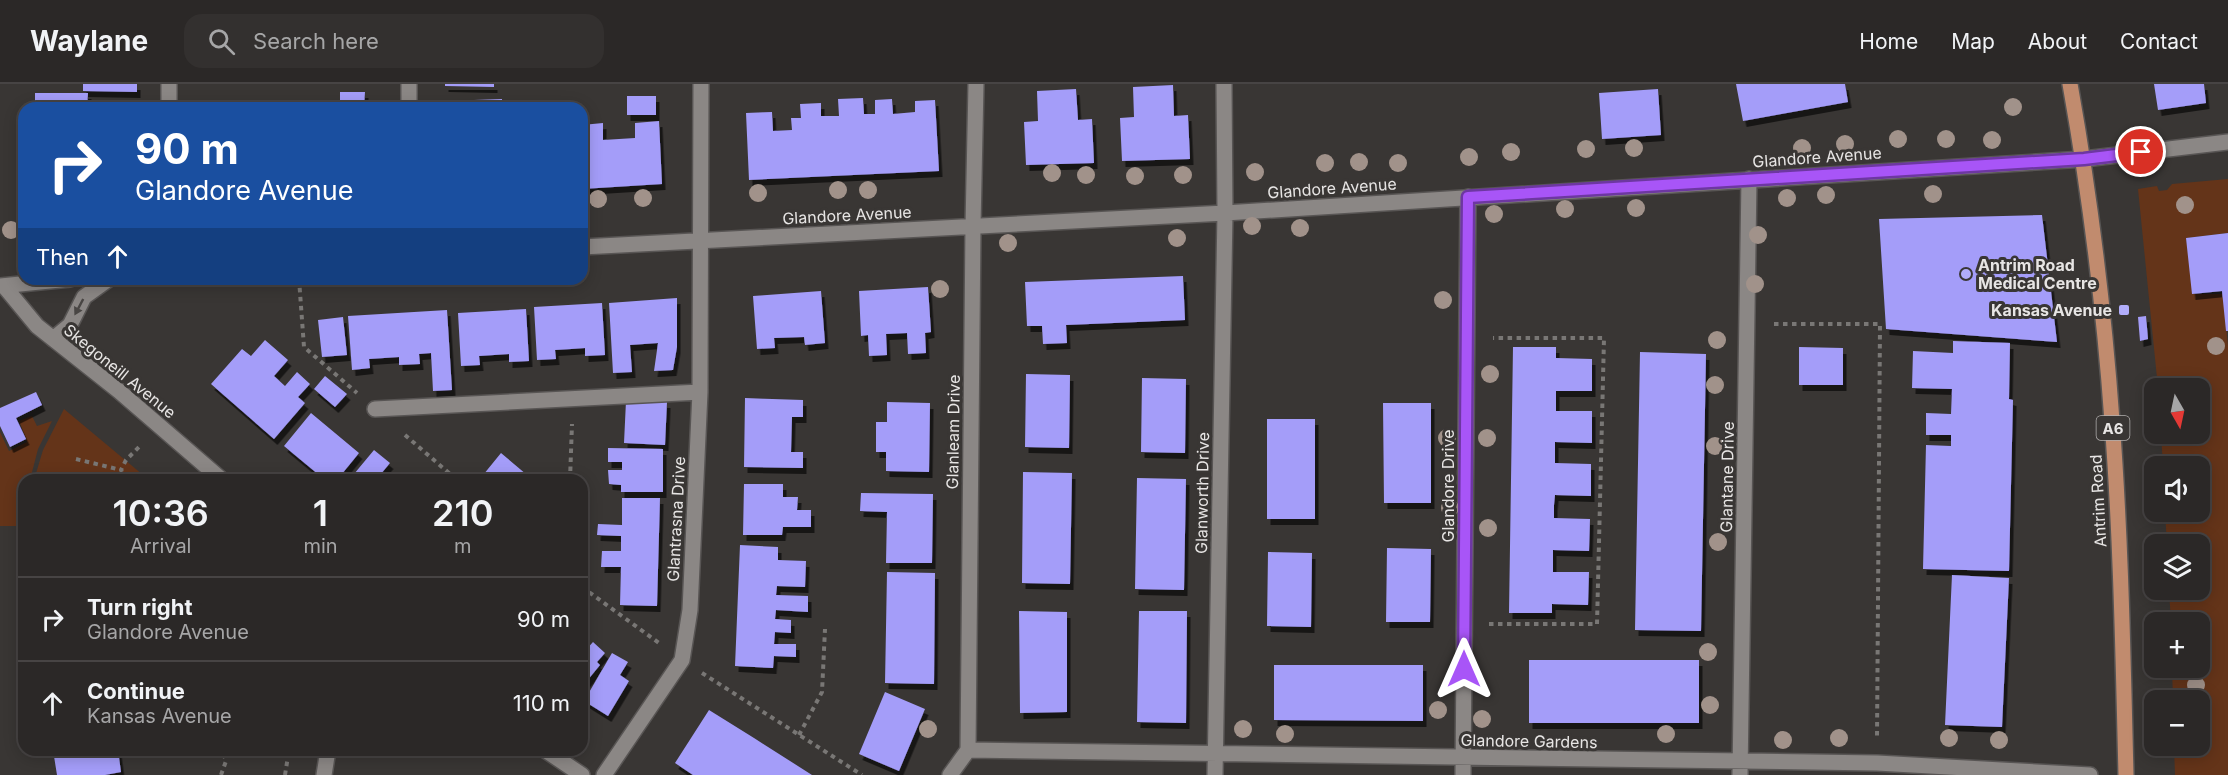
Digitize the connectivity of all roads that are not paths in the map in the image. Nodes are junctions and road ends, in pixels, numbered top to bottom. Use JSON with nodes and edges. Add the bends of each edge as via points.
{"nodes":[{"id":1,"x":169,"y":84,"type":"edge"},
{"id":2,"x":409,"y":84,"type":"edge"},
{"id":3,"x":701,"y":84,"type":"edge"},
{"id":4,"x":976,"y":84,"type":"edge"},
{"id":5,"x":1224,"y":84,"type":"edge"},
{"id":6,"x":2070,"y":84,"type":"edge"},
{"id":7,"x":169,"y":102,"type":"edge"},
{"id":8,"x":409,"y":102,"type":"edge"},
{"id":9,"x":2228,"y":142,"type":"edge"},
{"id":10,"x":2084,"y":159,"type":"junction"},
{"id":11,"x":1749,"y":179,"type":"junction"},
{"id":12,"x":1468,"y":197,"type":"junction"},
{"id":13,"x":1225,"y":213,"type":"junction"},
{"id":14,"x":973,"y":226,"type":"junction"},
{"id":15,"x":701,"y":241,"type":"junction"},
{"id":16,"x":588,"y":248,"type":"edge"},
{"id":17,"x":33,"y":285,"type":"edge"},
{"id":18,"x":101,"y":285,"type":"edge"},
{"id":19,"x":2,"y":290,"type":"edge"},
{"id":20,"x":53,"y":339,"type":"junction"},
{"id":21,"x":700,"y":392,"type":"junction"},
{"id":22,"x":375,"y":408,"type":"dead end"},
{"id":23,"x":215,"y":474,"type":"edge"},
{"id":24,"x":968,"y":750,"type":"junction"},
{"id":25,"x":1215,"y":754,"type":"junction"},
{"id":26,"x":327,"y":756,"type":"edge"},
{"id":27,"x":554,"y":756,"type":"edge"},
{"id":28,"x":1464,"y":758,"type":"junction"},
{"id":29,"x":1740,"y":768,"type":"edge"},
{"id":30,"x":324,"y":775,"type":"edge"},
{"id":31,"x":582,"y":775,"type":"edge"},
{"id":32,"x":604,"y":775,"type":"edge"},
{"id":33,"x":950,"y":775,"type":"edge"},
{"id":34,"x":1215,"y":775,"type":"edge"},
{"id":35,"x":1463,"y":775,"type":"edge"},
{"id":36,"x":2090,"y":775,"type":"edge"},
{"id":37,"x":2126,"y":775,"type":"edge"}],
"edges":[{"from":1,"to":7,"type":"street"},
{"from":2,"to":8,"type":"street"},
{"from":3,"to":15,"type":"street","name":"Glantrasna Drive"},
{"from":4,"to":14,"type":"street","name":"Glanleam Drive"},
{"from":5,"to":13,"type":"street","name":"Glanworth Drive"},
{"from":6,"to":10,"type":"main road","name":"Antrim Road","number":"A6"},
{"from":9,"to":10,"type":"street"},
{"from":10,"to":11,"type":"street","name":"Glandore Avenue"},
{"from":10,"to":37,"type":"main road","name":"Antrim Road","number":"A6","via":[[2112,422]]},
{"from":11,"to":12,"type":"street","name":"Glandore Avenue"},
{"from":11,"to":29,"type":"street","name":"Glantane Drive"},
{"from":12,"to":13,"type":"street","name":"Glandore Avenue"},
{"from":12,"to":28,"type":"street","name":"Glandore Drive"},
{"from":13,"to":14,"type":"street","name":"Glandore Avenue"},
{"from":13,"to":25,"type":"street","name":"Glanworth Drive"},
{"from":14,"to":15,"type":"street","name":"Glandore Avenue"},
{"from":14,"to":24,"type":"street","name":"Glanleam Drive"},
{"from":15,"to":16,"type":"street","name":"Glandore Avenue"},
{"from":15,"to":21,"type":"street","name":"Glantrasna Drive"},
{"from":17,"to":19,"type":"street"},
{"from":18,"to":20,"type":"street","one_way":true,"via":[[84,297],[70,326]]},
{"from":19,"to":20,"type":"street","name":"Skegoneill Avenue"},
{"from":20,"to":23,"type":"street","name":"Skegoneill Avenue"},
{"from":21,"to":22,"type":"street"},
{"from":21,"to":32,"type":"street","name":"Glantrasna Drive","via":[[690,610],[682,660]]},
{"from":24,"to":25,"type":"street","name":"Glandore Gardens"},
{"from":24,"to":33,"type":"street"},
{"from":25,"to":28,"type":"street","name":"Glandore Gardens"},
{"from":25,"to":34,"type":"street","name":"Glanworth Drive"},
{"from":26,"to":30,"type":"street"},
{"from":27,"to":31,"type":"street"},
{"from":28,"to":29,"type":"street","name":"Glandore Gardens"},
{"from":28,"to":35,"type":"street","name":"Glandore Drive"},
{"from":29,"to":36,"type":"street","name":"Glandore Gardens","via":[[1877,764]]}]}
